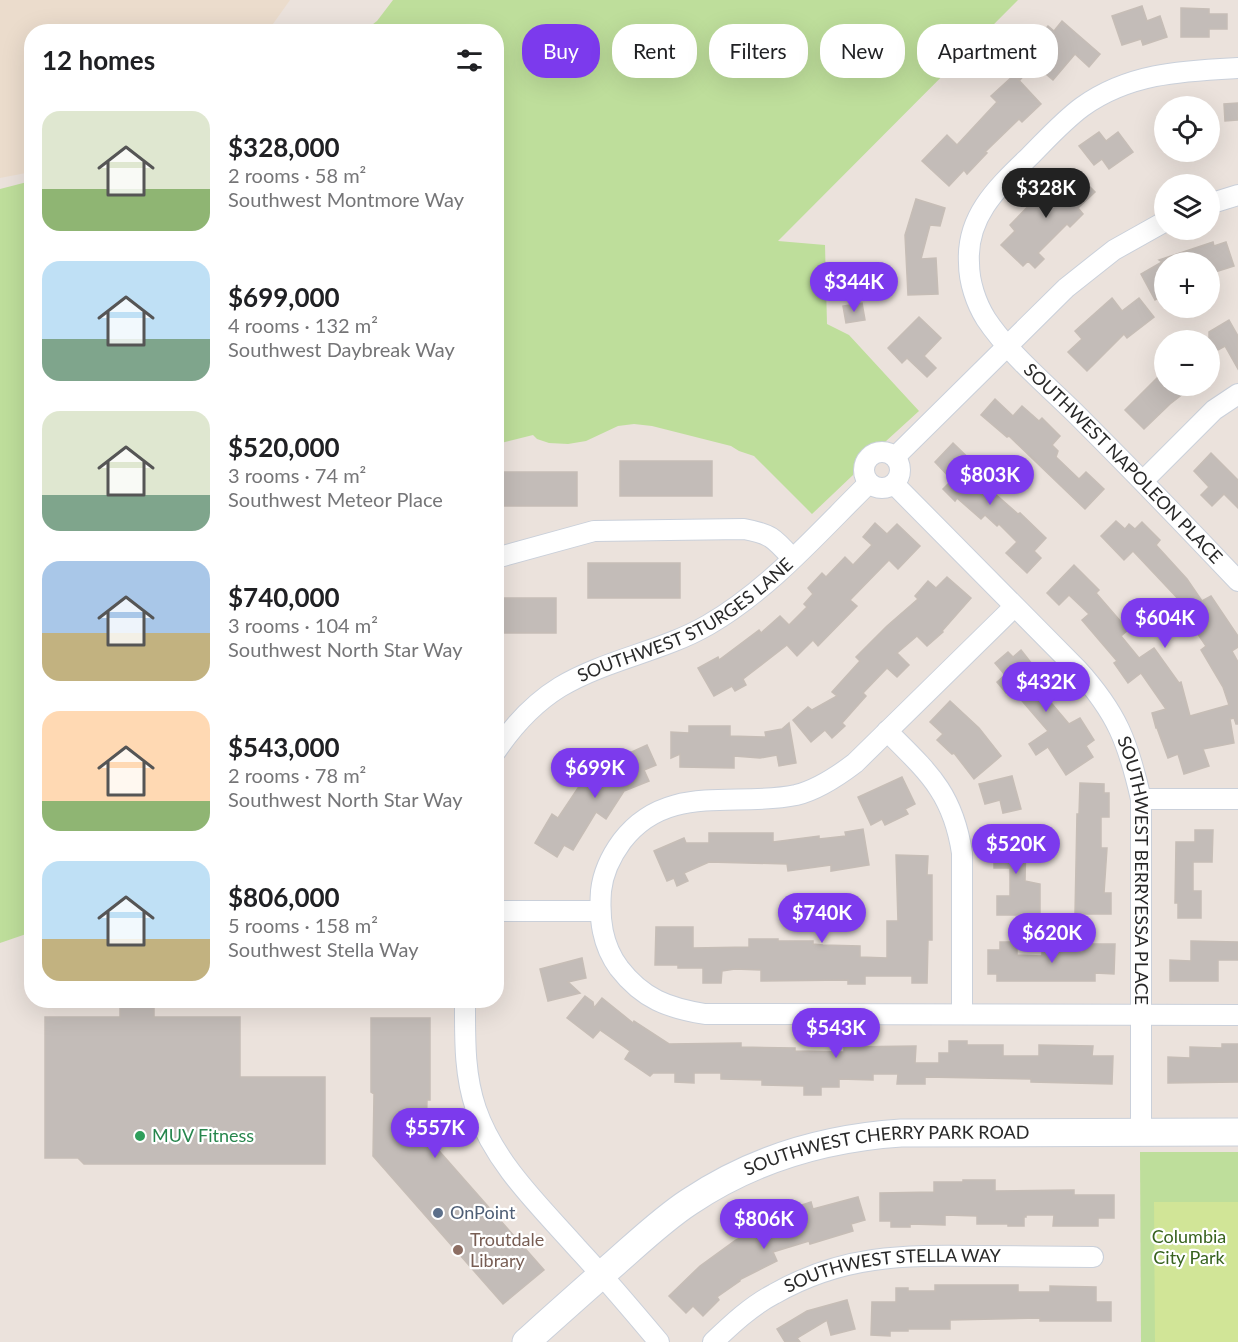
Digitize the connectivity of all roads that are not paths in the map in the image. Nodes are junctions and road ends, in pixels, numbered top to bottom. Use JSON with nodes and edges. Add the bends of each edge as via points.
{"nodes":[{"id":1,"x":1238,"y":68,"type":"edge"},
{"id":2,"x":1238,"y":195,"type":"edge"},
{"id":3,"x":1220,"y":201,"type":"edge"},
{"id":4,"x":1154,"y":228,"type":"edge"},
{"id":5,"x":1008,"y":346,"type":"junction"},
{"id":6,"x":1238,"y":394,"type":"edge"},
{"id":7,"x":894,"y":457,"type":"junction"},
{"id":8,"x":1143,"y":481,"type":"junction"},
{"id":9,"x":869,"y":483,"type":"junction"},
{"id":10,"x":894,"y":484,"type":"junction"},
{"id":11,"x":504,"y":556,"type":"edge"},
{"id":12,"x":792,"y":558,"type":"junction"},
{"id":13,"x":1238,"y":581,"type":"edge"},
{"id":14,"x":1014,"y":607,"type":"junction"},
{"id":15,"x":887,"y":731,"type":"junction"},
{"id":16,"x":504,"y":740,"type":"edge"},
{"id":17,"x":1141,"y":799,"type":"junction"},
{"id":18,"x":1238,"y":799,"type":"edge"},
{"id":19,"x":504,"y":910,"type":"edge"},
{"id":20,"x":600,"y":911,"type":"junction"},
{"id":21,"x":465,"y":1008,"type":"edge"},
{"id":22,"x":962,"y":1013,"type":"junction"},
{"id":23,"x":1140,"y":1015,"type":"junction"},
{"id":24,"x":1238,"y":1015,"type":"edge"},
{"id":25,"x":1141,"y":1132,"type":"junction"},
{"id":26,"x":1238,"y":1132,"type":"edge"},
{"id":27,"x":1093,"y":1257,"type":"dead end"},
{"id":28,"x":602,"y":1275,"type":"junction"},
{"id":29,"x":526,"y":1342,"type":"edge"},
{"id":30,"x":660,"y":1342,"type":"edge"},
{"id":31,"x":713,"y":1342,"type":"edge"}],
"edges":[{"from":1,"to":5,"type":"street","name":"SOUTHWEST NAPOLEON PLACE","via":[[1153,75],[1101,95],[1063,123],[997,188],[979,212],[969,248],[969,264],[978,304]]},
{"from":2,"to":3,"type":"street"},
{"from":4,"to":5,"type":"street","via":[[1114,250],[1066,288]]},
{"from":5,"to":7,"type":"street"},
{"from":5,"to":8,"type":"street","name":"SOUTHWEST NAPOLEON PLACE"},
{"from":6,"to":8,"type":"street","via":[[1208,415]]},
{"from":7,"to":9,"type":"street","via":[[882,452],[868,458],[864,470]]},
{"from":7,"to":10,"type":"street","via":[[900,468]]},
{"from":8,"to":13,"type":"street","name":"SOUTHWEST NAPOLEON PLACE"},
{"from":9,"to":10,"type":"street","via":[[878,488]]},
{"from":9,"to":12,"type":"street","name":"SOUTHWEST STURGES LANE"},
{"from":10,"to":14,"type":"street","name":"SOUTHWEST BERRYESSA PLACE"},
{"from":11,"to":12,"type":"street","via":[[594,531],[744,530],[765,533]]},
{"from":12,"to":16,"type":"street","name":"SOUTHWEST STURGES LANE","via":[[773,578],[708,625],[560,687],[527,713]]},
{"from":14,"to":15,"type":"street"},
{"from":14,"to":17,"type":"street","name":"SOUTHWEST BERRYESSA PLACE","via":[[1099,694],[1123,736]]},
{"from":15,"to":20,"type":"street","via":[[840,775],[798,794],[692,800],[657,812],[636,826],[614,853],[602,886]]},
{"from":15,"to":22,"type":"street","via":[[929,772],[954,814],[962,853]]},
{"from":17,"to":18,"type":"street"},
{"from":17,"to":23,"type":"street","name":"SOUTHWEST BERRYESSA PLACE"},
{"from":19,"to":20,"type":"street"},
{"from":20,"to":22,"type":"street","via":[[607,947],[626,978],[640,992],[683,1010],[705,1014]]},
{"from":21,"to":28,"type":"street","via":[[468,1080],[487,1136],[535,1201]]},
{"from":22,"to":23,"type":"street"},
{"from":23,"to":24,"type":"street"},
{"from":23,"to":25,"type":"street","name":"SOUTHWEST BERRYESSA PLACE"},
{"from":25,"to":26,"type":"main road","name":"SOUTHWEST CHERRY PARK ROAD"},
{"from":25,"to":28,"type":"main road","name":"SOUTHWEST CHERRY PARK ROAD","via":[[873,1134],[821,1144],[779,1156],[711,1188],[667,1217]]},
{"from":27,"to":31,"type":"street","name":"SOUTHWEST STELLA WAY","via":[[911,1255],[869,1260],[803,1279],[774,1294]]},
{"from":28,"to":29,"type":"main road","name":"SOUTHWEST CHERRY PARK ROAD"},
{"from":28,"to":30,"type":"street"}]}
